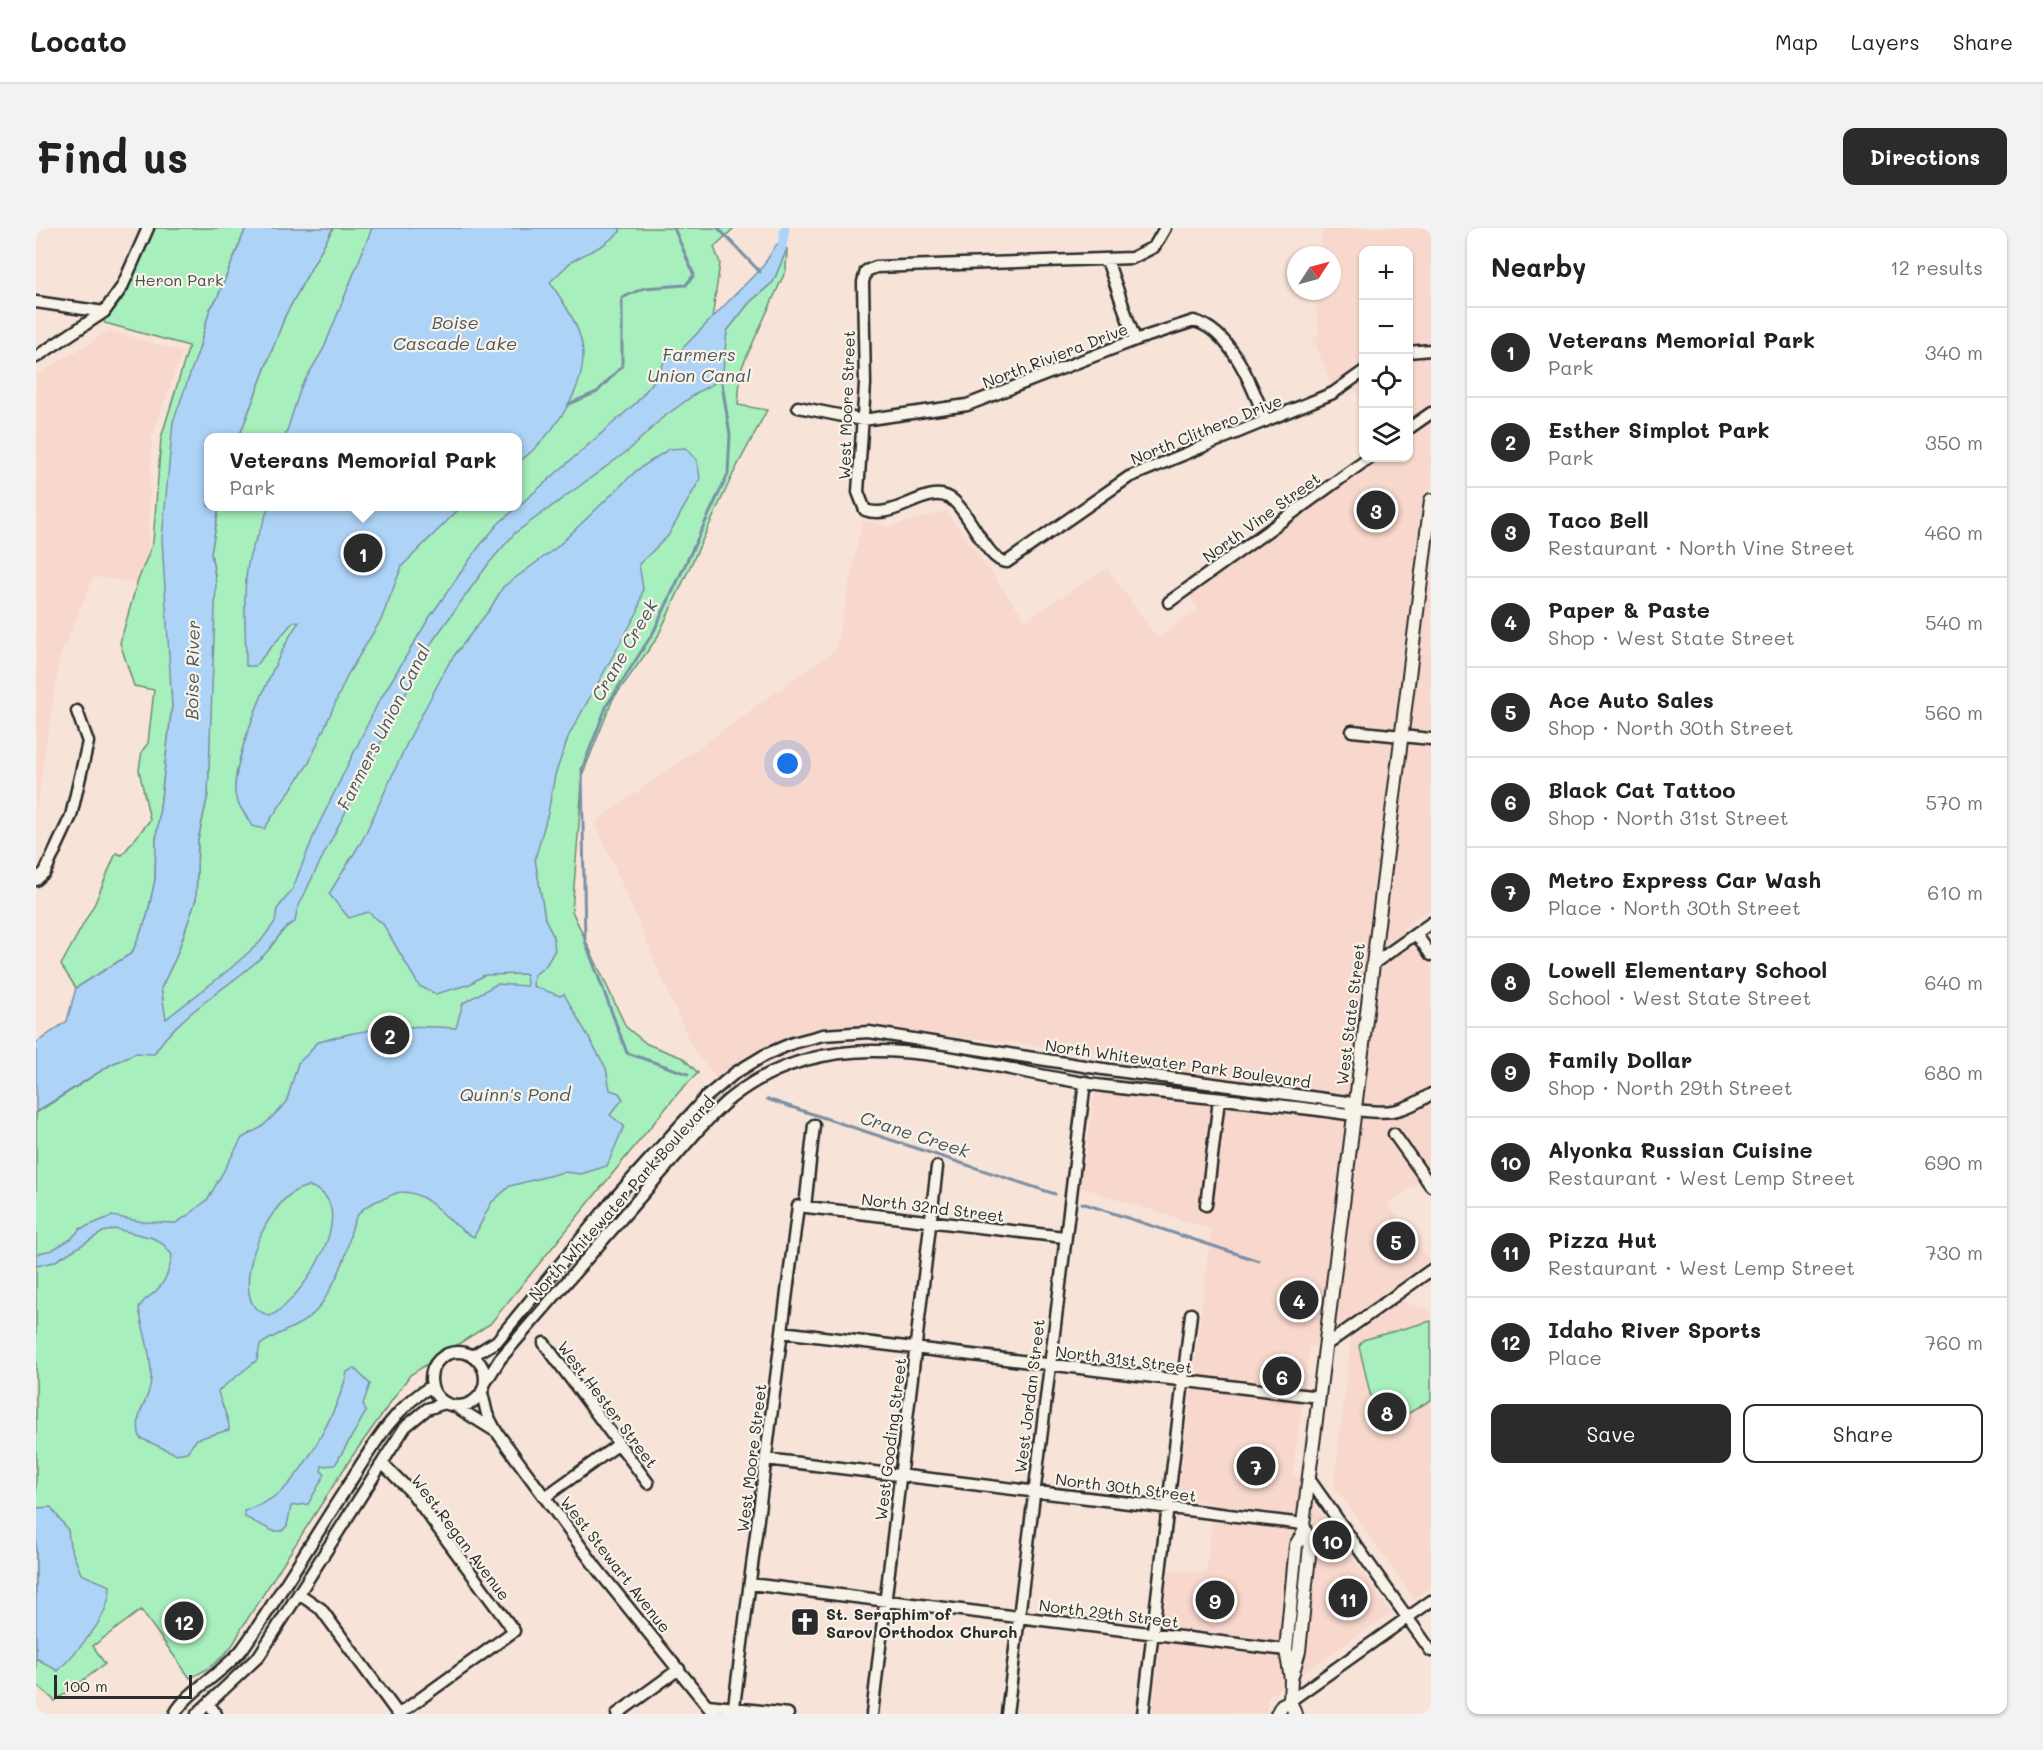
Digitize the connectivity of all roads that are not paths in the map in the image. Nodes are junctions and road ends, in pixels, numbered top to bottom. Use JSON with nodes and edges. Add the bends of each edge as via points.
{"nodes":[{"id":1,"x":148,"y":228,"type":"edge"},
{"id":2,"x":1165,"y":228,"type":"edge"},
{"id":3,"x":1107,"y":260,"type":"junction"},
{"id":4,"x":36,"y":302,"type":"edge"},
{"id":5,"x":104,"y":312,"type":"junction"},
{"id":6,"x":1135,"y":340,"type":"junction"},
{"id":7,"x":1431,"y":350,"type":"edge"},
{"id":8,"x":1413,"y":352,"type":"edge"},
{"id":9,"x":36,"y":357,"type":"edge"},
{"id":10,"x":1359,"y":375,"type":"edge"},
{"id":11,"x":798,"y":407,"type":"dead end"},
{"id":12,"x":1431,"y":413,"type":"edge"},
{"id":13,"x":863,"y":420,"type":"junction"},
{"id":14,"x":1266,"y":421,"type":"junction"},
{"id":15,"x":1413,"y":426,"type":"edge"},
{"id":16,"x":1363,"y":462,"type":"edge"},
{"id":17,"x":1431,"y":500,"type":"edge"},
{"id":18,"x":1004,"y":562,"type":"joint"},
{"id":19,"x":1169,"y":602,"type":"dead end"},
{"id":20,"x":77,"y":711,"type":"dead end"},
{"id":21,"x":1352,"y":731,"type":"dead end"},
{"id":22,"x":1401,"y":738,"type":"junction"},
{"id":23,"x":1431,"y":739,"type":"edge"},
{"id":24,"x":36,"y":880,"type":"edge"},
{"id":25,"x":1431,"y":923,"type":"edge"},
{"id":26,"x":1416,"y":934,"type":"junction"},
{"id":27,"x":1431,"y":955,"type":"edge"},
{"id":28,"x":1373,"y":964,"type":"junction"},
{"id":29,"x":1085,"y":1082,"type":"junction"},
{"id":30,"x":1431,"y":1094,"type":"edge"},
{"id":31,"x":1219,"y":1100,"type":"junction"},
{"id":32,"x":1355,"y":1110,"type":"junction"},
{"id":33,"x":814,"y":1125,"type":"dead end"},
{"id":34,"x":1394,"y":1134,"type":"dead end"},
{"id":35,"x":938,"y":1167,"type":"dead end"},
{"id":36,"x":1431,"y":1186,"type":"edge"},
{"id":37,"x":1206,"y":1205,"type":"dead end"},
{"id":38,"x":802,"y":1207,"type":"junction"},
{"id":39,"x":932,"y":1222,"type":"junction"},
{"id":40,"x":1064,"y":1237,"type":"junction"},
{"id":41,"x":1431,"y":1270,"type":"edge"},
{"id":42,"x":1191,"y":1314,"type":"dead end"},
{"id":43,"x":782,"y":1332,"type":"junction"},
{"id":44,"x":544,"y":1343,"type":"dead end"},
{"id":45,"x":1326,"y":1345,"type":"junction"},
{"id":46,"x":916,"y":1348,"type":"junction"},
{"id":47,"x":472,"y":1356,"type":"junction"},
{"id":48,"x":1048,"y":1365,"type":"junction"},
{"id":49,"x":1183,"y":1381,"type":"junction"},
{"id":50,"x":432,"y":1386,"type":"junction"},
{"id":51,"x":484,"y":1388,"type":"junction"},
{"id":52,"x":1319,"y":1397,"type":"junction"},
{"id":53,"x":450,"y":1405,"type":"junction"},
{"id":54,"x":496,"y":1431,"type":"junction"},
{"id":55,"x":619,"y":1444,"type":"junction"},
{"id":56,"x":766,"y":1459,"type":"junction"},
{"id":57,"x":382,"y":1463,"type":"junction"},
{"id":58,"x":901,"y":1475,"type":"junction"},
{"id":59,"x":1309,"y":1479,"type":"junction"},
{"id":60,"x":648,"y":1483,"type":"dead end"},
{"id":61,"x":1033,"y":1491,"type":"junction"},
{"id":62,"x":545,"y":1497,"type":"junction"},
{"id":63,"x":1168,"y":1508,"type":"junction"},
{"id":64,"x":1304,"y":1528,"type":"junction"},
{"id":65,"x":750,"y":1584,"type":"junction"},
{"id":66,"x":299,"y":1594,"type":"junction"},
{"id":67,"x":885,"y":1601,"type":"junction"},
{"id":68,"x":1431,"y":1601,"type":"edge"},
{"id":69,"x":1018,"y":1617,"type":"junction"},
{"id":70,"x":1408,"y":1618,"type":"junction"},
{"id":71,"x":1152,"y":1634,"type":"junction"},
{"id":72,"x":1286,"y":1650,"type":"junction"},
{"id":73,"x":1431,"y":1651,"type":"edge"},
{"id":74,"x":679,"y":1669,"type":"junction"},
{"id":75,"x":1291,"y":1679,"type":"junction"},
{"id":76,"x":1290,"y":1701,"type":"junction"},
{"id":77,"x":209,"y":1704,"type":"junction"},
{"id":78,"x":711,"y":1710,"type":"edge"},
{"id":79,"x":734,"y":1711,"type":"edge"},
{"id":80,"x":175,"y":1714,"type":"edge"},
{"id":81,"x":196,"y":1714,"type":"edge"},
{"id":82,"x":216,"y":1714,"type":"edge"},
{"id":83,"x":398,"y":1714,"type":"edge"},
{"id":84,"x":617,"y":1714,"type":"edge"},
{"id":85,"x":788,"y":1714,"type":"edge"},
{"id":86,"x":872,"y":1714,"type":"edge"},
{"id":87,"x":1007,"y":1714,"type":"edge"},
{"id":88,"x":1143,"y":1714,"type":"edge"},
{"id":89,"x":1276,"y":1714,"type":"edge"},
{"id":90,"x":1294,"y":1714,"type":"edge"}],
"edges":[{"from":1,"to":5,"type":"street","via":[[122,287]]},
{"from":2,"to":3,"type":"street","via":[[1154,247],[1143,255]]},
{"from":3,"to":6,"type":"street"},
{"from":3,"to":13,"type":"street","name":"West Moore Street","via":[[876,267],[866,271]]},
{"from":4,"to":5,"type":"street"},
{"from":5,"to":9,"type":"street"},
{"from":6,"to":13,"type":"street","name":"North Riviera Drive","via":[[967,405]]},
{"from":6,"to":14,"type":"street","name":"North Riviera Drive","via":[[1183,323],[1204,324],[1241,365]]},
{"from":7,"to":8,"type":"street"},
{"from":10,"to":14,"type":"street","name":"North Clithero Drive","via":[[1333,393]]},
{"from":11,"to":13,"type":"street","name":"North Riviera Drive"},
{"from":12,"to":15,"type":"street"},
{"from":13,"to":18,"type":"street","name":"West Moore Street","via":[[858,492],[865,510],[885,513],[930,496],[945,496],[957,503],[996,558]]},
{"from":14,"to":18,"type":"street","name":"North Clithero Drive","via":[[1129,477]]},
{"from":16,"to":19,"type":"street","name":"North Vine Street"},
{"from":17,"to":22,"type":"main road","name":"West State Street"},
{"from":20,"to":24,"type":"street","via":[[88,742],[71,816],[45,872]]},
{"from":21,"to":22,"type":"street"},
{"from":22,"to":23,"type":"street"},
{"from":22,"to":28,"type":"main road","name":"West State Street"},
{"from":25,"to":26,"type":"street"},
{"from":26,"to":27,"type":"street"},
{"from":26,"to":28,"type":"street"},
{"from":28,"to":32,"type":"main road","name":"West State Street"},
{"from":29,"to":31,"type":"street","name":"North Whitewater Park Boulevard"},
{"from":29,"to":40,"type":"street","name":"West Jordan Street"},
{"from":29,"to":51,"type":"street","name":"North Whitewater Park Boulevard","via":[[876,1049],[833,1053],[777,1071],[732,1097],[699,1129],[493,1368]]},
{"from":30,"to":32,"type":"street","via":[[1398,1112]]},
{"from":31,"to":32,"type":"street","name":"North Whitewater Park Boulevard","via":[[1347,1114]]},
{"from":31,"to":37,"type":"street"},
{"from":32,"to":45,"type":"main road","name":"West State Street"},
{"from":32,"to":47,"type":"street","name":"North Whitewater Park Boulevard","via":[[1347,1102],[1103,1070],[869,1032],[823,1035],[793,1043],[735,1073],[705,1098],[613,1200],[497,1341]]},
{"from":33,"to":38,"type":"street","name":"West Moore Street"},
{"from":34,"to":36,"type":"street"},
{"from":35,"to":39,"type":"street","name":"West Gooding Street"},
{"from":38,"to":39,"type":"street","name":"North 32nd Street"},
{"from":38,"to":43,"type":"street","name":"West Moore Street"},
{"from":39,"to":40,"type":"street","name":"North 32nd Street"},
{"from":39,"to":46,"type":"street","name":"West Gooding Street"},
{"from":40,"to":48,"type":"street","name":"West Jordan Street"},
{"from":41,"to":45,"type":"street"},
{"from":42,"to":49,"type":"street"},
{"from":43,"to":46,"type":"street","name":"North 31st Street"},
{"from":43,"to":56,"type":"street","name":"West Moore Street"},
{"from":44,"to":55,"type":"street","name":"West Hester Street"},
{"from":45,"to":52,"type":"main road","name":"West State Street"},
{"from":46,"to":48,"type":"street","name":"North 31st Street"},
{"from":46,"to":58,"type":"street","name":"West Gooding Street"},
{"from":47,"to":50,"type":"street","via":[[457,1352],[441,1359],[432,1372]]},
{"from":47,"to":51,"type":"street","via":[[483,1367]]},
{"from":48,"to":49,"type":"street","name":"North 31st Street"},
{"from":48,"to":61,"type":"street","name":"West Jordan Street"},
{"from":49,"to":52,"type":"street","name":"North 31st Street"},
{"from":49,"to":63,"type":"street"},
{"from":50,"to":53,"type":"street"},
{"from":50,"to":80,"type":"street","via":[[418,1394],[378,1439],[243,1649],[179,1706]]},
{"from":51,"to":53,"type":"street","via":[[470,1404]]},
{"from":51,"to":54,"type":"street","name":"West Stewart Avenue","via":[[487,1414]]},
{"from":52,"to":59,"type":"main road","name":"West State Street"},
{"from":53,"to":54,"type":"street","name":"West Stewart Avenue"},
{"from":53,"to":57,"type":"street","via":[[427,1409],[415,1418]]},
{"from":54,"to":62,"type":"street","name":"West Stewart Avenue"},
{"from":55,"to":60,"type":"street","name":"West Hester Street"},
{"from":55,"to":62,"type":"street"},
{"from":56,"to":58,"type":"street","name":"North 30th Street"},
{"from":56,"to":65,"type":"street","name":"West Moore Street"},
{"from":57,"to":66,"type":"street"},
{"from":57,"to":83,"type":"street","name":"West Regan Avenue","via":[[412,1493],[514,1631]]},
{"from":58,"to":61,"type":"street","name":"North 30th Street"},
{"from":58,"to":67,"type":"street","name":"West Gooding Street"},
{"from":59,"to":64,"type":"main road","name":"West State Street"},
{"from":59,"to":70,"type":"street"},
{"from":61,"to":63,"type":"street","name":"North 30th Street"},
{"from":61,"to":69,"type":"street","name":"West Jordan Street"},
{"from":62,"to":74,"type":"street","name":"West Stewart Avenue","via":[[598,1570]]},
{"from":63,"to":64,"type":"street","name":"North 30th Street"},
{"from":63,"to":71,"type":"street"},
{"from":64,"to":72,"type":"main road","name":"West State Street","via":[[1296,1545]]},
{"from":64,"to":75,"type":"main road","name":"West State Street","via":[[1310,1546],[1299,1651]]},
{"from":65,"to":67,"type":"street","name":"North 29th Street"},
{"from":65,"to":79,"type":"street","name":"West Moore Street"},
{"from":66,"to":77,"type":"street","via":[[259,1656]]},
{"from":66,"to":83,"type":"street","via":[[321,1609]]},
{"from":67,"to":69,"type":"street","name":"North 29th Street"},
{"from":67,"to":86,"type":"street","name":"West Gooding Street"},
{"from":68,"to":70,"type":"street"},
{"from":69,"to":71,"type":"street","name":"North 29th Street"},
{"from":69,"to":87,"type":"street","name":"West Jordan Street"},
{"from":70,"to":73,"type":"street"},
{"from":70,"to":76,"type":"street"},
{"from":71,"to":72,"type":"street","name":"North 29th Street"},
{"from":71,"to":88,"type":"street"},
{"from":72,"to":75,"type":"main road","name":"West State Street"},
{"from":74,"to":78,"type":"street","name":"West Stewart Avenue"},
{"from":74,"to":84,"type":"street"},
{"from":75,"to":76,"type":"main road","name":"West State Street"},
{"from":76,"to":89,"type":"main road"},
{"from":76,"to":90,"type":"main road","name":"West State Street"},
{"from":77,"to":81,"type":"street"},
{"from":77,"to":82,"type":"street"},
{"from":78,"to":79,"type":"street"},
{"from":79,"to":85,"type":"street"}]}
